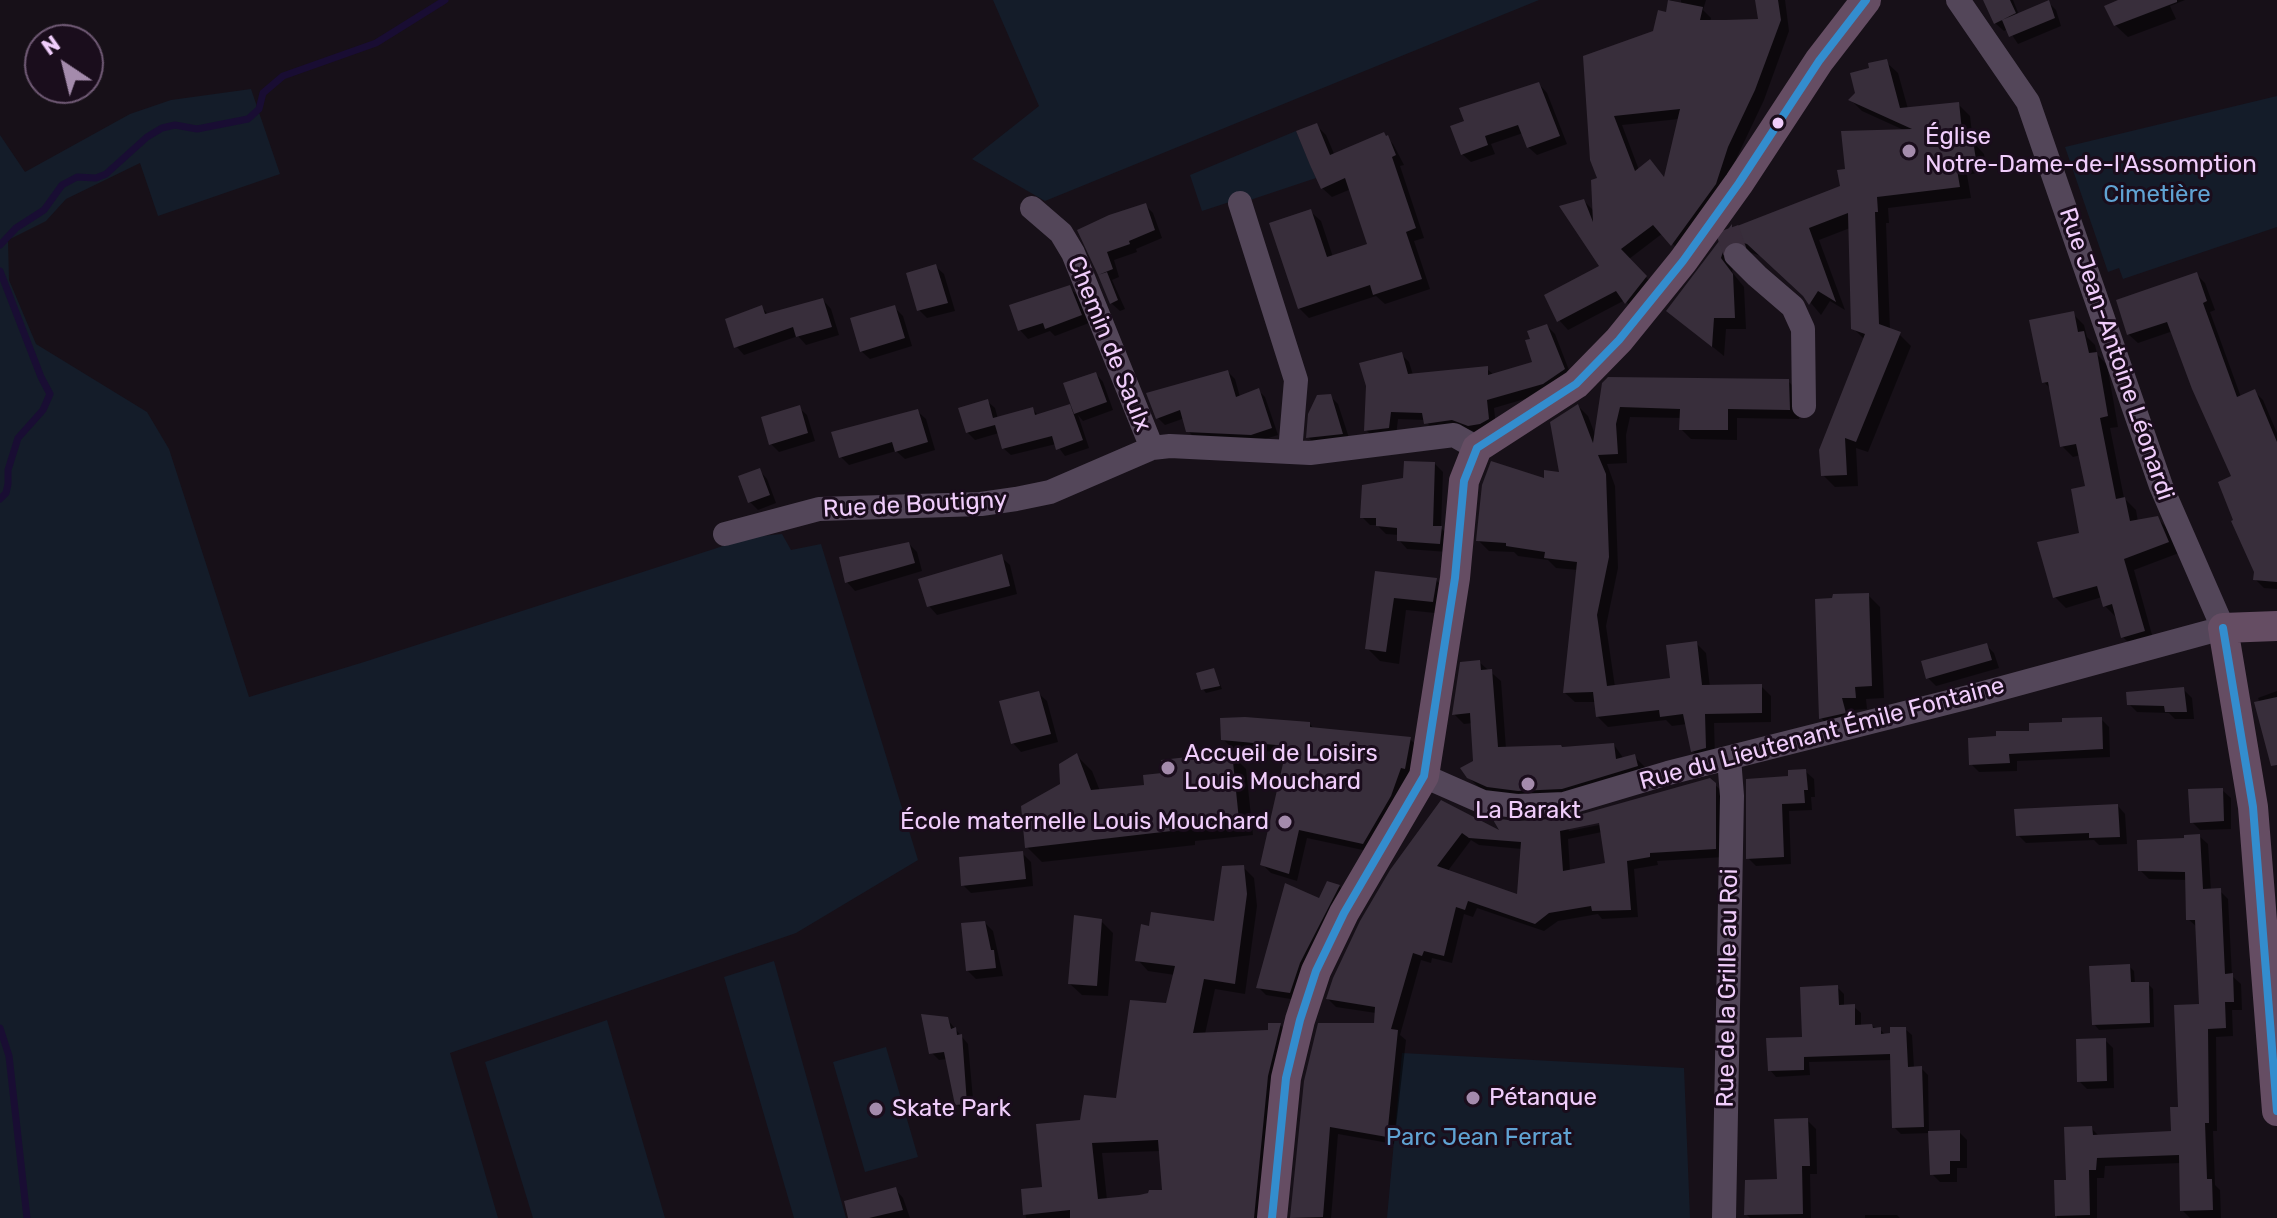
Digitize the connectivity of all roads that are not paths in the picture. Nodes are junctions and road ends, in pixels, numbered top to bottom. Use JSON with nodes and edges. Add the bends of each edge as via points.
{"nodes":[{"id":1,"x":1866,"y":0,"type":"edge"},
{"id":2,"x":1958,"y":0,"type":"edge"},
{"id":3,"x":1240,"y":203,"type":"dead end"},
{"id":4,"x":1032,"y":208,"type":"dead end"},
{"id":5,"x":1736,"y":255,"type":"tunnel mouth"},
{"id":6,"x":1804,"y":406,"type":"dead end"},
{"id":7,"x":1152,"y":448,"type":"junction"},
{"id":8,"x":1477,"y":448,"type":"junction"},
{"id":9,"x":1290,"y":452,"type":"junction"},
{"id":10,"x":725,"y":534,"type":"dead end"},
{"id":11,"x":2277,"y":626,"type":"edge"},
{"id":12,"x":2223,"y":628,"type":"junction"},
{"id":13,"x":1729,"y":758,"type":"junction"},
{"id":14,"x":1424,"y":776,"type":"junction"},
{"id":15,"x":2277,"y":1111,"type":"edge"},
{"id":16,"x":1272,"y":1218,"type":"edge"},
{"id":17,"x":1724,"y":1218,"type":"edge"}],
"edges":[{"from":1,"to":8,"type":"main road","via":[[1819,61],[1729,206],[1599,363],[1576,384]]},
{"from":2,"to":12,"type":"street","name":"Rue Jean-Antoine Léonardi","via":[[2028,102],[2161,486]]},
{"from":3,"to":9,"type":"street","via":[[1296,380]]},
{"from":4,"to":7,"type":"street","name":"Chemin de Saulx","via":[[1061,233],[1073,253]]},
{"from":5,"to":6,"type":"street","via":[[1793,307],[1803,329]]},
{"from":7,"to":9,"type":"street","name":"Rue de Boutigny"},
{"from":7,"to":10,"type":"street","name":"Rue de Boutigny","via":[[1050,492],[1016,499],[819,509]]},
{"from":8,"to":9,"type":"street","name":"Rue de Boutigny","via":[[1454,435]]},
{"from":8,"to":14,"type":"main road","via":[[1464,481],[1455,578]]},
{"from":11,"to":12,"type":"main road"},
{"from":12,"to":13,"type":"street","name":"Rue du Lieutenant Émile Fontaine"},
{"from":12,"to":15,"type":"main road","via":[[2253,807]]},
{"from":13,"to":14,"type":"street","name":"Rue du Lieutenant Émile Fontaine","via":[[1542,806],[1483,802]]},
{"from":13,"to":17,"type":"street","name":"Rue de la Grille au Roi"},
{"from":14,"to":16,"type":"main road","via":[[1316,971],[1286,1078]]}]}
